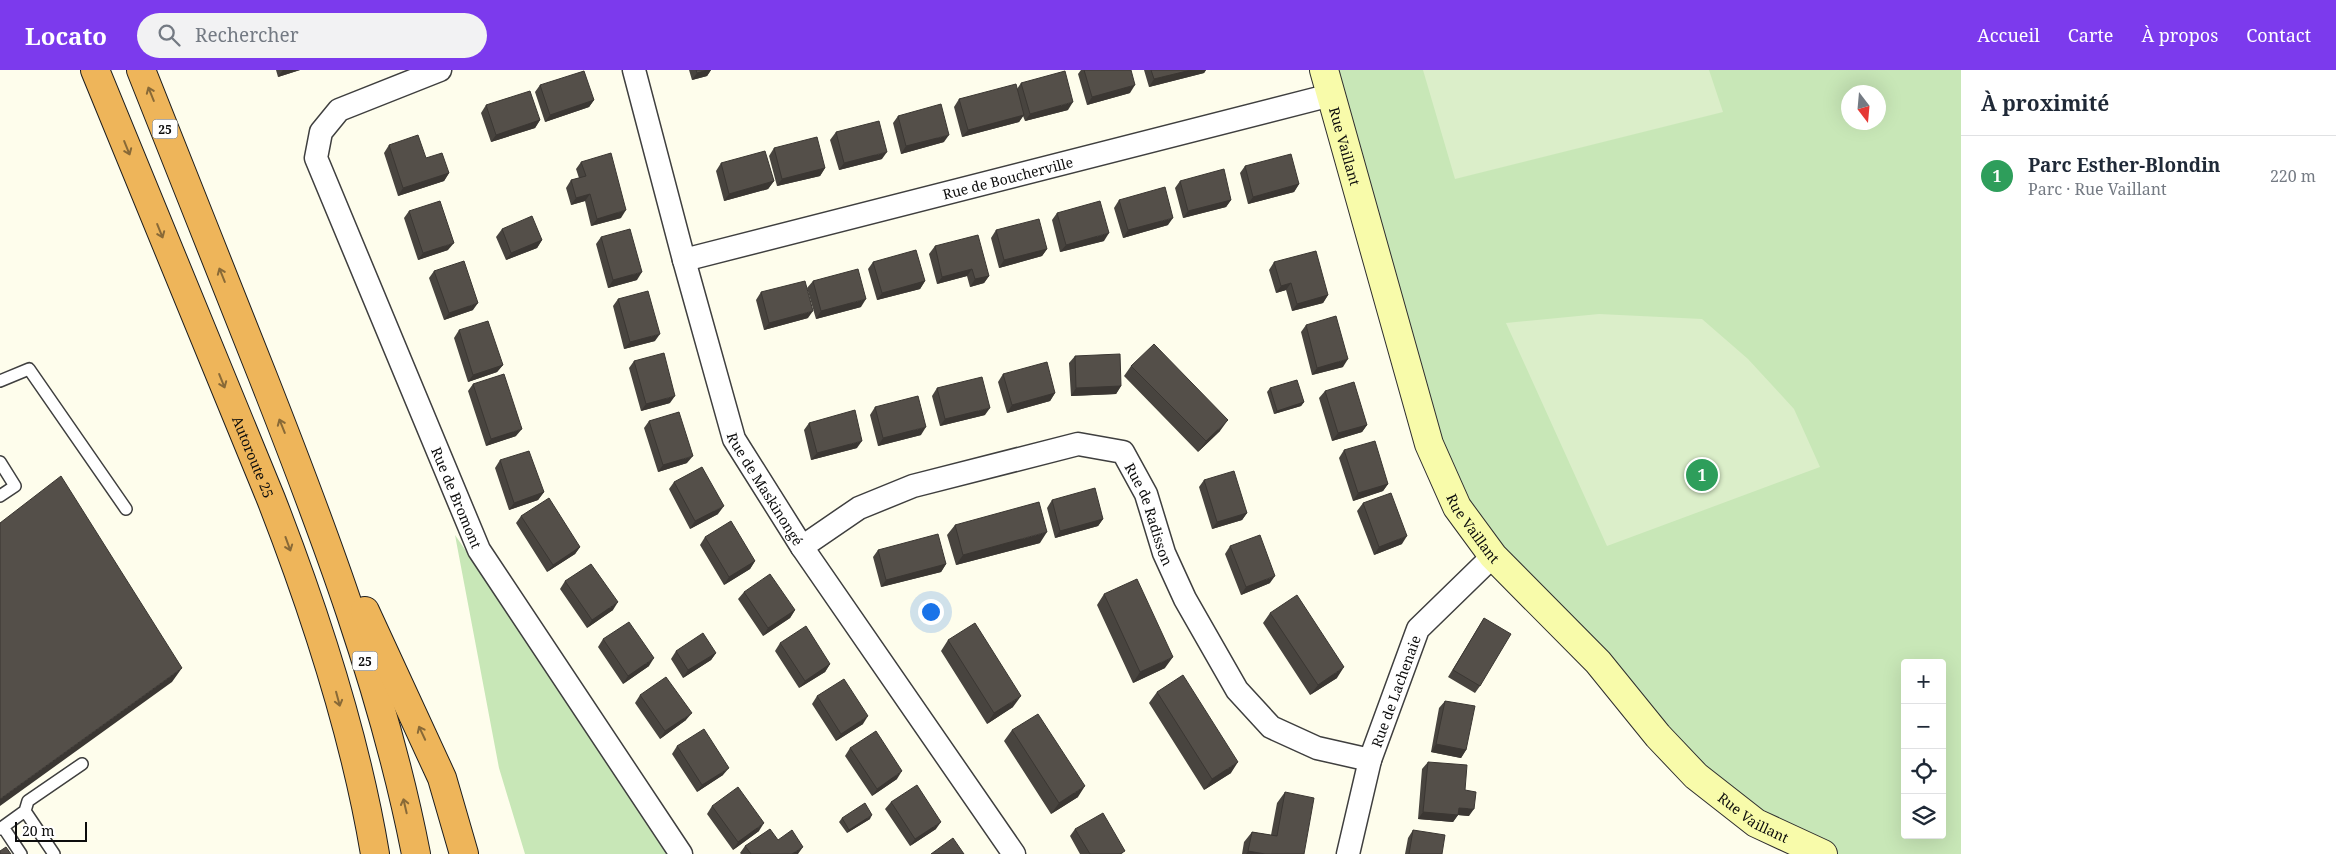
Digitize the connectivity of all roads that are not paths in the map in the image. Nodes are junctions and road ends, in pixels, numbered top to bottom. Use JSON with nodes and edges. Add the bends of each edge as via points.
{"nodes":[{"id":1,"x":96,"y":70,"type":"edge"},
{"id":2,"x":141,"y":70,"type":"edge"},
{"id":3,"x":440,"y":70,"type":"edge"},
{"id":4,"x":634,"y":70,"type":"edge"},
{"id":5,"x":1328,"y":82,"type":"edge"},
{"id":6,"x":684,"y":260,"type":"junction"},
{"id":7,"x":0,"y":381,"type":"edge"},
{"id":8,"x":0,"y":462,"type":"edge"},
{"id":9,"x":300,"y":472,"type":"junction"},
{"id":10,"x":0,"y":496,"type":"edge"},
{"id":11,"x":126,"y":509,"type":"dead end"},
{"id":12,"x":802,"y":547,"type":"junction"},
{"id":13,"x":1493,"y":556,"type":"junction"},
{"id":14,"x":1370,"y":760,"type":"junction"},
{"id":15,"x":82,"y":764,"type":"dead end"},
{"id":16,"x":25,"y":811,"type":"junction"},
{"id":17,"x":2,"y":828,"type":"edge"},
{"id":18,"x":21,"y":854,"type":"edge"},
{"id":19,"x":54,"y":854,"type":"edge"},
{"id":20,"x":376,"y":854,"type":"edge"},
{"id":21,"x":416,"y":854,"type":"edge"},
{"id":22,"x":464,"y":854,"type":"edge"},
{"id":23,"x":681,"y":854,"type":"edge"},
{"id":24,"x":1014,"y":854,"type":"edge"},
{"id":25,"x":1348,"y":854,"type":"edge"},
{"id":26,"x":1823,"y":854,"type":"edge"}],
"edges":[{"from":1,"to":20,"type":"highway","name":"Autoroute 25","one_way":true,"via":[[293,557],[336,689]]},
{"from":9,"to":2,"type":"highway","number":"25","one_way":true},
{"from":3,"to":23,"type":"street","name":"Rue de Bromont","via":[[339,110],[321,132],[316,158],[479,550]]},
{"from":4,"to":6,"type":"street","name":"Rue de Maskinongé"},
{"from":5,"to":6,"type":"street","name":"Rue de Boucherville"},
{"from":5,"to":13,"type":"street","name":"Rue Vaillant","via":[[1429,444],[1457,507]]},
{"from":6,"to":12,"type":"street","name":"Rue de Maskinongé","via":[[734,439]]},
{"from":7,"to":11,"type":"lane","via":[[29,369]]},
{"from":8,"to":10,"type":"lane","via":[[15,486]]},
{"from":21,"to":9,"type":"highway","number":"25","one_way":true,"via":[[372,682],[339,578]]},
{"from":22,"to":9,"type":"highway","one_way":true,"via":[[442,778]]},
{"from":12,"to":14,"type":"street","name":"Rue de Radisson","via":[[858,508],[913,486],[1078,444],[1123,452],[1146,494],[1164,553],[1185,600],[1237,690],[1271,727],[1317,748]]},
{"from":12,"to":24,"type":"street","name":"Rue de Maskinongé"},
{"from":13,"to":14,"type":"street","name":"Rue de Lachenaie","via":[[1418,629]]},
{"from":13,"to":26,"type":"street","name":"Rue Vaillant","via":[[1598,662],[1658,736],[1696,776],[1756,823]]},
{"from":14,"to":25,"type":"street","name":"Rue de Lachenaie"},
{"from":15,"to":16,"type":"lane","via":[[28,801]]},
{"from":16,"to":17,"type":"lane"},
{"from":16,"to":19,"type":"lane"},
{"from":17,"to":18,"type":"lane"}]}
